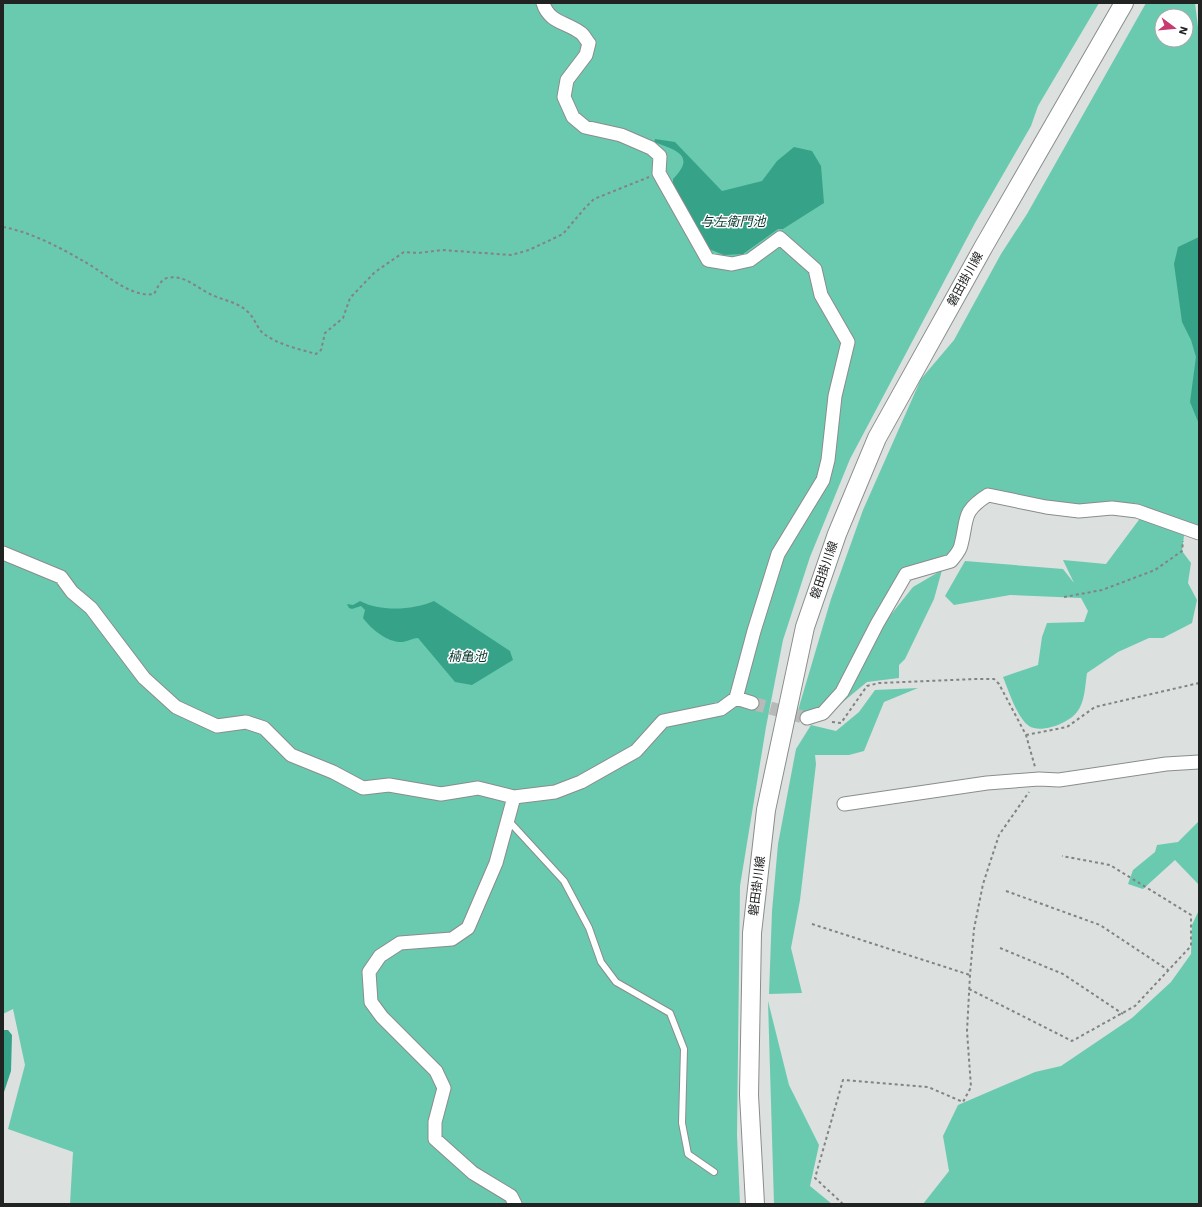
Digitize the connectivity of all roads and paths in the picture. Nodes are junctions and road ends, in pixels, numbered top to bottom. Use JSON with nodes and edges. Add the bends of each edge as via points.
{"nodes":[{"id":1,"x":543,"y":3,"type":"edge"},
{"id":2,"x":1124,"y":3,"type":"edge"},
{"id":3,"x":659,"y":173,"type":"junction"},
{"id":4,"x":3,"y":227,"type":"edge"},
{"id":5,"x":1185,"y":528,"type":"junction"},
{"id":6,"x":1199,"y":533,"type":"edge"},
{"id":7,"x":3,"y":553,"type":"edge"},
{"id":8,"x":1064,"y":597,"type":"dead end"},
{"id":9,"x":1199,"y":682,"type":"edge"},
{"id":10,"x":736,"y":698,"type":"junction"},
{"id":11,"x":752,"y":703,"type":"tunnel mouth"},
{"id":12,"x":808,"y":718,"type":"joint"},
{"id":13,"x":1026,"y":735,"type":"junction"},
{"id":14,"x":1199,"y":762,"type":"edge"},
{"id":15,"x":1039,"y":779,"type":"junction"},
{"id":16,"x":514,"y":798,"type":"junction"},
{"id":17,"x":844,"y":804,"type":"dead end"},
{"id":18,"x":507,"y":819,"type":"junction"},
{"id":19,"x":1062,"y":856,"type":"dead end"},
{"id":20,"x":1006,"y":890,"type":"dead end"},
{"id":21,"x":812,"y":924,"type":"dead end"},
{"id":22,"x":1000,"y":948,"type":"dead end"},
{"id":23,"x":1168,"y":970,"type":"junction"},
{"id":24,"x":970,"y":975,"type":"junction"},
{"id":25,"x":969,"y":989,"type":"junction"},
{"id":26,"x":1123,"y":1014,"type":"junction"},
{"id":27,"x":714,"y":1172,"type":"dead end"},
{"id":28,"x":514,"y":1204,"type":"edge"},
{"id":29,"x":756,"y":1204,"type":"edge"},
{"id":30,"x":843,"y":1204,"type":"edge"}],
"edges":[{"from":1,"to":3,"type":"street","via":[[553,19],[582,33],[589,43],[586,55],[568,80],[564,97],[573,117],[586,127],[621,135],[652,148],[660,156]]},
{"from":2,"to":29,"type":"main road","name":"磐田掛川線","via":[[877,438],[837,534],[805,627],[766,810],[752,933],[748,1095]]},
{"from":3,"to":4,"type":"path","via":[[594,199],[563,234],[529,250],[511,255],[442,250],[404,252],[375,272],[350,298],[343,318],[325,333],[321,350],[316,354],[263,334],[250,313],[238,304],[212,295],[187,280],[166,278],[154,294],[143,293],[123,287],[86,262],[43,241]]},
{"from":3,"to":10,"type":"street","via":[[708,260],[732,264],[750,260],[780,238],[815,269],[822,295],[848,342],[835,396],[828,460],[823,480],[778,554]]},
{"from":5,"to":6,"type":"street"},
{"from":5,"to":8,"type":"path","via":[[1182,551],[1156,570],[1102,590]]},
{"from":5,"to":12,"type":"street","via":[[1137,511],[1112,508],[1073,511],[1046,508],[988,495],[974,504],[965,520],[961,547],[952,561],[906,574],[876,624],[842,692],[823,713]]},
{"from":7,"to":16,"type":"street","via":[[61,577],[72,592],[91,608],[144,678],[176,707],[217,726],[246,722],[264,728],[291,755],[333,772],[363,788],[389,785],[441,794],[478,788]]},
{"from":9,"to":13,"type":"path","via":[[1094,707],[1067,727]]},
{"from":10,"to":11,"type":"street"},
{"from":10,"to":16,"type":"street","via":[[721,709],[663,721],[636,751],[581,782],[556,792]]},
{"from":12,"to":13,"type":"path","via":[[840,724],[867,686],[879,683],[994,679]]},
{"from":13,"to":15,"type":"path"},
{"from":14,"to":15,"type":"street","via":[[1166,764],[1059,780]]},
{"from":15,"to":17,"type":"street","via":[[987,783]]},
{"from":15,"to":24,"type":"path","via":[[999,835],[983,884],[974,929]]},
{"from":16,"to":18,"type":"street"},
{"from":18,"to":27,"type":"lane","via":[[564,881],[589,928],[601,962],[616,982],[670,1013],[684,1049],[682,1123],[688,1154]]},
{"from":18,"to":28,"type":"street","via":[[496,863],[468,928],[452,939],[400,943],[380,956],[369,972],[369,984],[370,1002],[436,1071],[444,1088],[435,1122],[435,1139],[473,1173],[511,1196]]},
{"from":19,"to":23,"type":"path","via":[[1110,865],[1191,915],[1191,946]]},
{"from":20,"to":23,"type":"path","via":[[1100,925]]},
{"from":21,"to":24,"type":"path"},
{"from":22,"to":26,"type":"path","via":[[1063,974]]},
{"from":23,"to":26,"type":"path","via":[[1135,1006]]},
{"from":24,"to":25,"type":"path"},
{"from":25,"to":26,"type":"path","via":[[1072,1041]]},
{"from":25,"to":30,"type":"path","via":[[967,1031],[971,1087],[963,1102],[928,1087],[844,1080],[815,1178]]}]}
